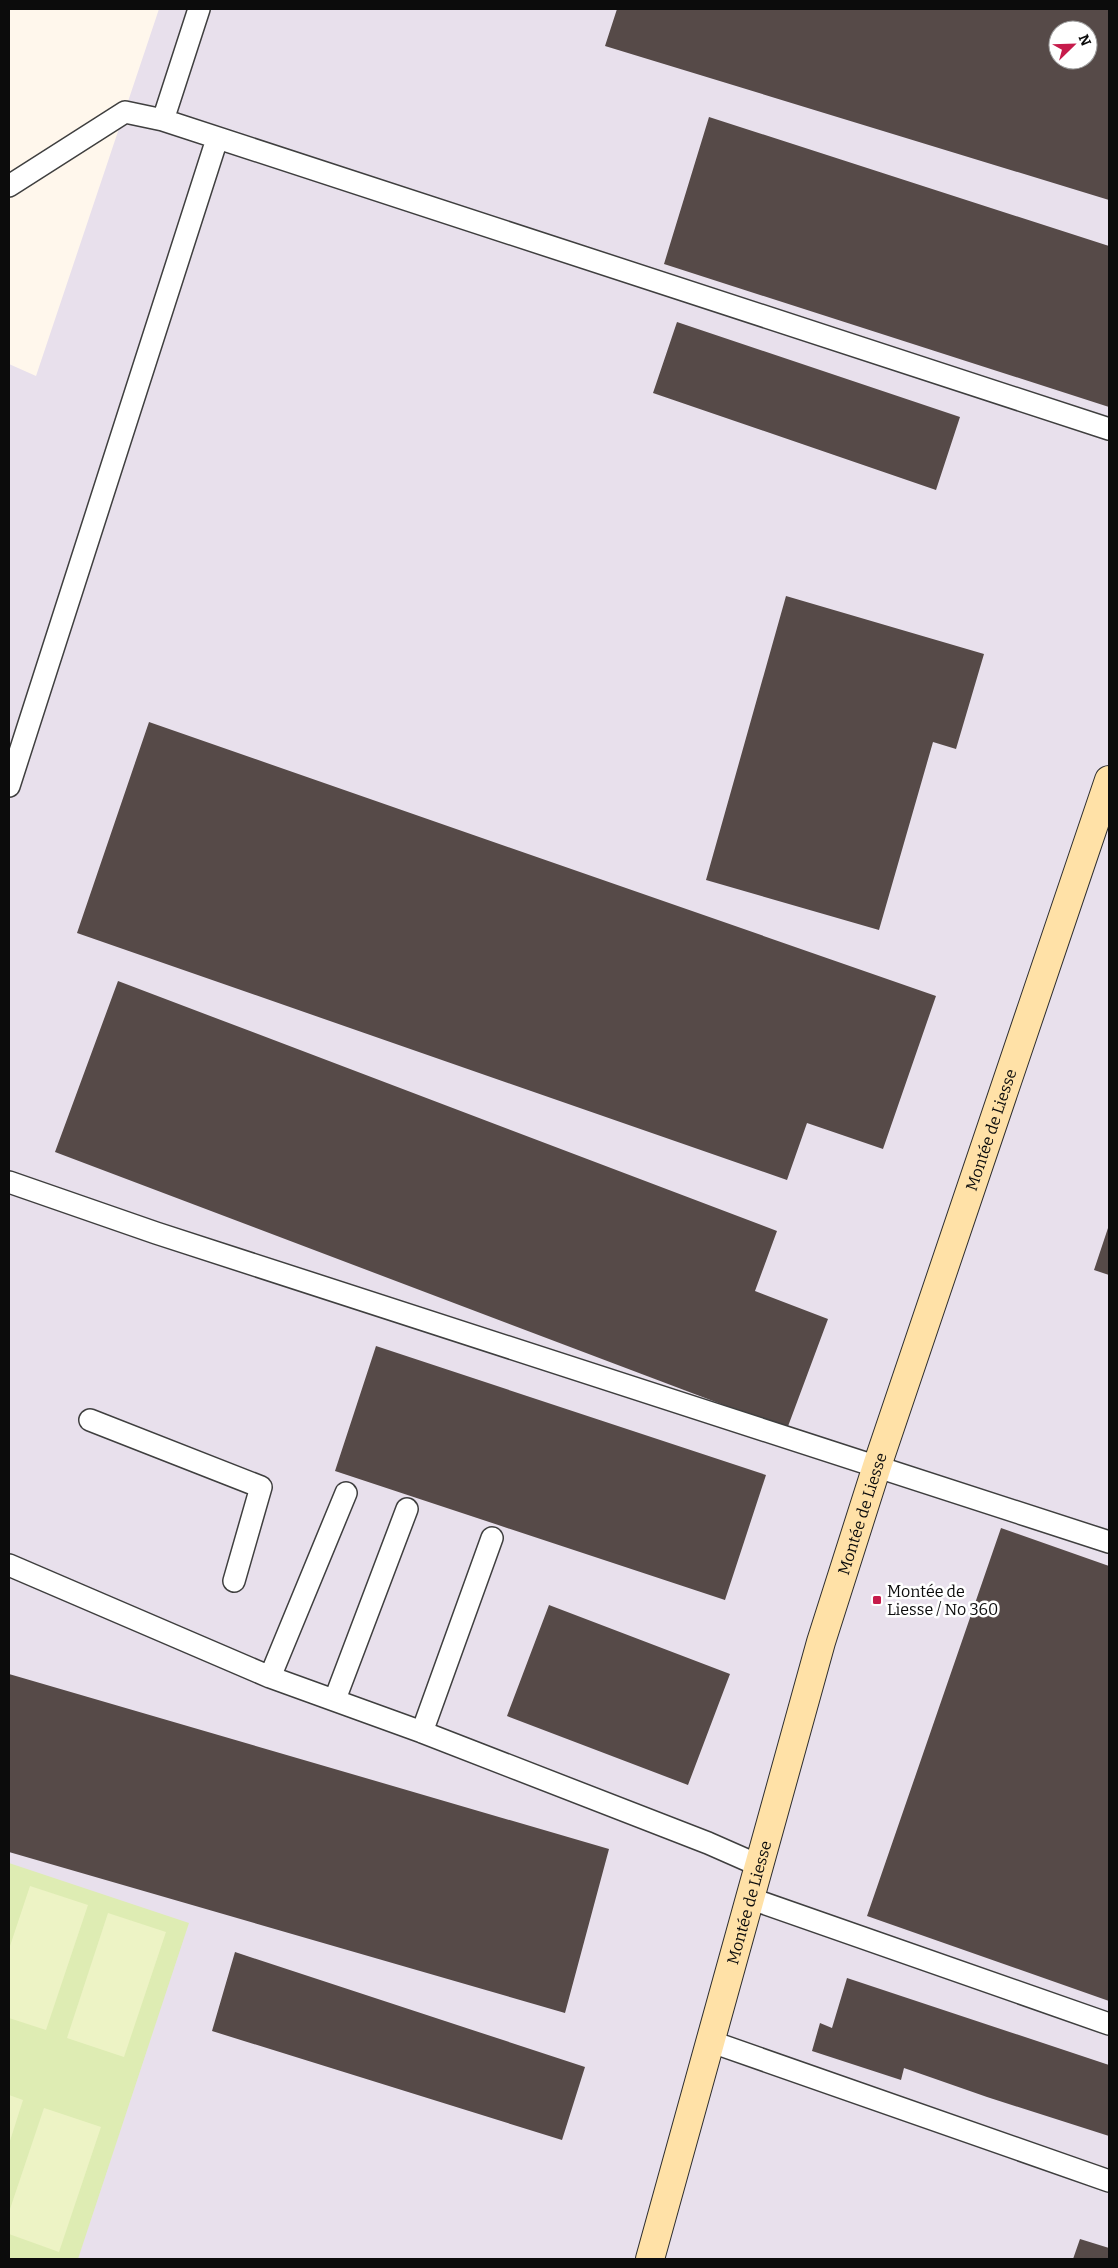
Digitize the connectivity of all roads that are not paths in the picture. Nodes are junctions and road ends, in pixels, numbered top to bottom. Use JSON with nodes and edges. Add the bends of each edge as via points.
{"nodes":[{"id":1,"x":199,"y":9,"type":"edge"},
{"id":2,"x":163,"y":120,"type":"junction"},
{"id":3,"x":217,"y":138,"type":"junction"},
{"id":4,"x":9,"y":186,"type":"edge"},
{"id":5,"x":1109,"y":429,"type":"edge"},
{"id":6,"x":1109,"y":780,"type":"edge"},
{"id":7,"x":9,"y":786,"type":"edge"},
{"id":8,"x":9,"y":1182,"type":"edge"},
{"id":9,"x":90,"y":1420,"type":"dead end"},
{"id":10,"x":877,"y":1466,"type":"junction"},
{"id":11,"x":346,"y":1493,"type":"dead end"},
{"id":12,"x":407,"y":1509,"type":"dead end"},
{"id":13,"x":492,"y":1538,"type":"dead end"},
{"id":14,"x":1109,"y":1542,"type":"edge"},
{"id":15,"x":9,"y":1565,"type":"edge"},
{"id":16,"x":234,"y":1581,"type":"dead end"},
{"id":17,"x":270,"y":1677,"type":"junction"},
{"id":18,"x":335,"y":1699,"type":"junction"},
{"id":19,"x":422,"y":1732,"type":"junction"},
{"id":20,"x":758,"y":1865,"type":"junction"},
{"id":21,"x":749,"y":1898,"type":"junction"},
{"id":22,"x":1109,"y":2024,"type":"edge"},
{"id":23,"x":712,"y":2042,"type":"junction"},
{"id":24,"x":1109,"y":2181,"type":"edge"},
{"id":25,"x":650,"y":2259,"type":"edge"}],
"edges":[{"from":1,"to":2,"type":"lane"},
{"from":2,"to":3,"type":"lane"},
{"from":2,"to":4,"type":"lane","via":[[125,112]]},
{"from":3,"to":5,"type":"lane"},
{"from":3,"to":7,"type":"lane"},
{"from":6,"to":10,"type":"street","name":"Montée de Liesse"},
{"from":8,"to":10,"type":"lane","via":[[156,1233]]},
{"from":9,"to":16,"type":"lane","via":[[261,1487]]},
{"from":10,"to":14,"type":"lane"},
{"from":10,"to":20,"type":"street","name":"Montée de Liesse","via":[[821,1642]]},
{"from":11,"to":17,"type":"lane"},
{"from":12,"to":18,"type":"lane"},
{"from":13,"to":19,"type":"lane"},
{"from":15,"to":17,"type":"lane"},
{"from":17,"to":18,"type":"lane"},
{"from":18,"to":19,"type":"lane"},
{"from":19,"to":20,"type":"lane"},
{"from":20,"to":21,"type":"street","name":"Montée de Liesse"},
{"from":21,"to":22,"type":"lane"},
{"from":21,"to":23,"type":"street","name":"Montée de Liesse"},
{"from":23,"to":24,"type":"lane"},
{"from":23,"to":25,"type":"street","name":"Montée de Liesse"}]}
